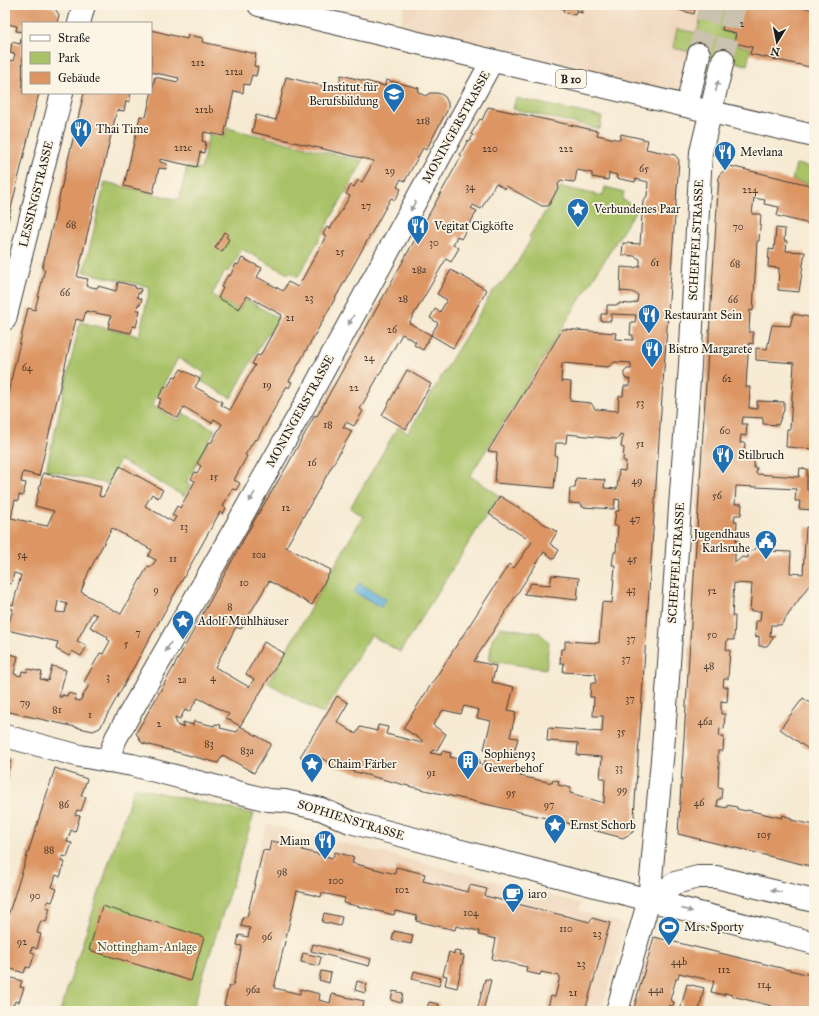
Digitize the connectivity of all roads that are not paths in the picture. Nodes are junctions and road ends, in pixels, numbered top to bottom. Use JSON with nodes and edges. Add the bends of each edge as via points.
{"nodes":[{"id":1,"x":84,"y":5,"type":"edge"},
{"id":2,"x":259,"y":5,"type":"edge"},
{"id":3,"x":306,"y":11,"type":"edge"},
{"id":4,"x":79,"y":22,"type":"edge"},
{"id":5,"x":699,"y":54,"type":"tunnel mouth"},
{"id":6,"x":723,"y":60,"type":"tunnel mouth"},
{"id":7,"x":492,"y":61,"type":"junction"},
{"id":8,"x":62,"y":94,"type":"edge"},
{"id":9,"x":687,"y":106,"type":"junction"},
{"id":10,"x":710,"y":112,"type":"junction"},
{"id":11,"x":814,"y":136,"type":"edge"},
{"id":12,"x":5,"y":319,"type":"edge"},
{"id":13,"x":5,"y":736,"type":"edge"},
{"id":14,"x":107,"y":761,"type":"junction"},
{"id":15,"x":649,"y":900,"type":"junction"},
{"id":16,"x":814,"y":901,"type":"edge"},
{"id":17,"x":814,"y":943,"type":"edge"},
{"id":18,"x":617,"y":1011,"type":"edge"}],
"edges":[{"from":1,"to":4,"type":"street"},
{"from":2,"to":3,"type":"street","number":"B 10"},
{"from":3,"to":7,"type":"street","number":"B 10"},
{"from":5,"to":9,"type":"street"},
{"from":10,"to":6,"type":"street","name":"SCHEFFELSTRASSE","one_way":true},
{"from":7,"to":9,"type":"street","number":"B 10"},
{"from":7,"to":14,"type":"street","name":"MONINGERSTRASSE","one_way":true,"via":[[303,408],[116,738]]},
{"from":8,"to":12,"type":"street","name":"LESSINGSTRASSE"},
{"from":9,"to":10,"type":"street","number":"B 10"},
{"from":10,"to":11,"type":"street","number":"B 10"},
{"from":10,"to":15,"type":"street","name":"SCHEFFELSTRASSE","via":[[701,152],[690,365],[663,749]]},
{"from":13,"to":14,"type":"street","name":"SOPHIENSTRASSE"},
{"from":14,"to":15,"type":"street","name":"SOPHIENSTRASSE","via":[[268,800],[321,809],[350,822]]},
{"from":16,"to":15,"type":"street","one_way":true,"via":[[716,877],[698,877],[675,883]]},
{"from":15,"to":17,"type":"street","name":"SOPHIENSTRASSE","one_way":true},
{"from":15,"to":18,"type":"street","name":"SCHEFFELSTRASSE"}]}
